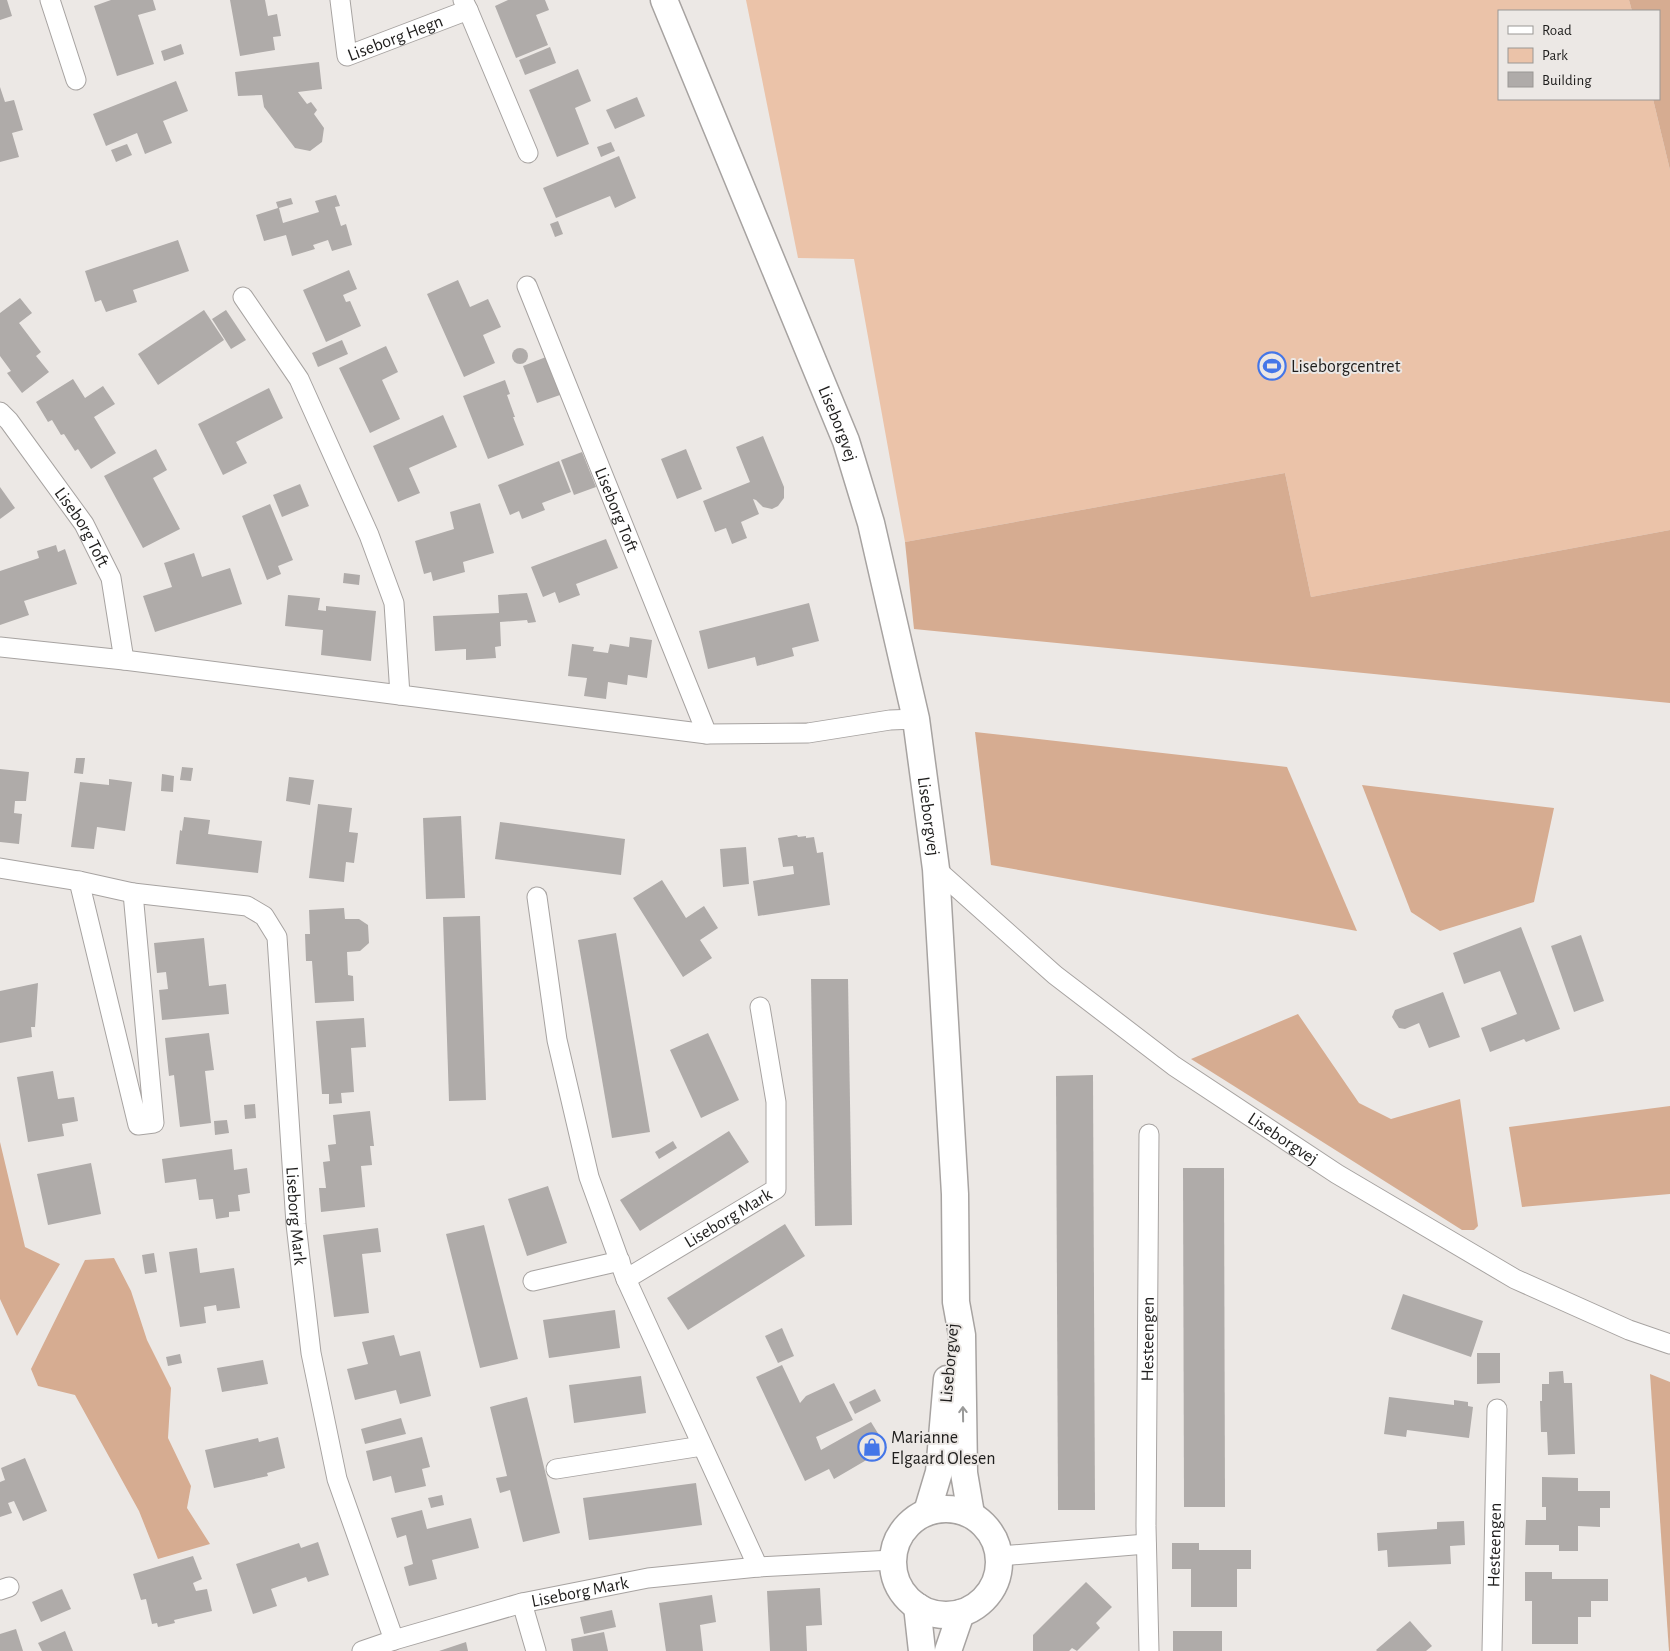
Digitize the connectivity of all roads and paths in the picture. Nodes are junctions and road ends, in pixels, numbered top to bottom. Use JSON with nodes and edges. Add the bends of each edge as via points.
{"nodes":[{"id":1,"x":50,"y":0,"type":"edge"},
{"id":2,"x":340,"y":0,"type":"edge"},
{"id":3,"x":664,"y":0,"type":"edge"},
{"id":4,"x":465,"y":5,"type":"edge"},
{"id":5,"x":76,"y":80,"type":"dead end"},
{"id":6,"x":528,"y":153,"type":"dead end"},
{"id":7,"x":527,"y":286,"type":"dead end"},
{"id":8,"x":243,"y":297,"type":"dead end"},
{"id":9,"x":0,"y":412,"type":"edge"},
{"id":10,"x":0,"y":647,"type":"edge"},
{"id":11,"x":124,"y":660,"type":"junction"},
{"id":12,"x":400,"y":695,"type":"junction"},
{"id":13,"x":916,"y":720,"type":"junction"},
{"id":14,"x":707,"y":734,"type":"junction"},
{"id":15,"x":0,"y":868,"type":"edge"},
{"id":16,"x":936,"y":869,"type":"junction"},
{"id":17,"x":79,"y":881,"type":"junction"},
{"id":18,"x":133,"y":893,"type":"junction"},
{"id":19,"x":537,"y":897,"type":"dead end"},
{"id":20,"x":760,"y":1008,"type":"dead end"},
{"id":21,"x":1149,"y":1134,"type":"dead end"},
{"id":22,"x":623,"y":1270,"type":"junction"},
{"id":23,"x":533,"y":1282,"type":"dead end"},
{"id":24,"x":956,"y":1302,"type":"junction"},
{"id":25,"x":1670,"y":1344,"type":"edge"},
{"id":26,"x":1497,"y":1409,"type":"dead end"},
{"id":27,"x":702,"y":1446,"type":"junction"},
{"id":28,"x":556,"y":1468,"type":"dead end"},
{"id":29,"x":927,"y":1512,"type":"junction"},
{"id":30,"x":970,"y":1514,"type":"junction"},
{"id":31,"x":1146,"y":1544,"type":"junction"},
{"id":32,"x":1000,"y":1556,"type":"junction"},
{"id":33,"x":893,"y":1560,"type":"junction"},
{"id":34,"x":758,"y":1567,"type":"junction"},
{"id":35,"x":522,"y":1603,"type":"junction"},
{"id":36,"x":917,"y":1606,"type":"junction"},
{"id":37,"x":961,"y":1613,"type":"junction"},
{"id":38,"x":394,"y":1640,"type":"junction"},
{"id":39,"x":362,"y":1651,"type":"edge"},
{"id":40,"x":536,"y":1651,"type":"edge"},
{"id":41,"x":922,"y":1651,"type":"edge"},
{"id":42,"x":948,"y":1651,"type":"edge"},
{"id":43,"x":1149,"y":1651,"type":"edge"},
{"id":44,"x":1492,"y":1651,"type":"edge"}],
"edges":[{"from":1,"to":5,"type":"street"},
{"from":2,"to":4,"type":"street","name":"Liseborg Hegn","via":[[347,56]]},
{"from":3,"to":13,"type":"street","name":"Liseborgvej","via":[[846,440],[871,523]]},
{"from":4,"to":6,"type":"street","name":"Liseborg Hegn"},
{"from":7,"to":14,"type":"street","name":"Liseborg Toft"},
{"from":8,"to":12,"type":"street","via":[[299,379],[370,535],[394,603]]},
{"from":9,"to":11,"type":"street","name":"Liseborg Toft","via":[[84,524],[111,578]]},
{"from":10,"to":11,"type":"street"},
{"from":11,"to":12,"type":"street"},
{"from":12,"to":14,"type":"street"},
{"from":13,"to":14,"type":"street","via":[[890,720],[808,733]]},
{"from":13,"to":16,"type":"street","name":"Liseborgvej"},
{"from":15,"to":17,"type":"street","name":"Liseborg Mark"},
{"from":16,"to":24,"type":"street","name":"Liseborgvej","via":[[955,1194]]},
{"from":16,"to":25,"type":"street","name":"Liseborgvej","via":[[1055,976],[1174,1066],[1338,1174],[1515,1279],[1629,1330]]},
{"from":17,"to":18,"type":"street","name":"Liseborg Mark"},
{"from":17,"to":18,"type":"street","via":[[138,1125],[154,1123]]},
{"from":18,"to":38,"type":"street","name":"Liseborg Mark","via":[[247,906],[264,916],[277,938],[296,1224],[311,1353],[337,1478]]},
{"from":19,"to":22,"type":"street","via":[[557,1040],[589,1177]]},
{"from":20,"to":22,"type":"street","name":"Liseborg Mark","via":[[776,1102],[776,1189]]},
{"from":21,"to":31,"type":"street","name":"Hesteengen"},
{"from":22,"to":23,"type":"street","name":"Liseborg Mark"},
{"from":22,"to":27,"type":"street"},
{"from":24,"to":29,"type":"street","name":"Liseborgvej","via":[[949,1335],[938,1472]]},
{"from":30,"to":24,"type":"street","name":"Liseborgvej","one_way":true,"via":[[964,1473],[962,1335]]},
{"from":26,"to":44,"type":"street","name":"Hesteengen"},
{"from":27,"to":28,"type":"street"},
{"from":27,"to":34,"type":"street"},
{"from":29,"to":30,"type":"street","via":[[956,1509]]},
{"from":29,"to":33,"type":"street","via":[[903,1531]]},
{"from":30,"to":32,"type":"street","via":[[985,1525],[995,1539]]},
{"from":31,"to":32,"type":"street"},
{"from":31,"to":43,"type":"street","name":"Hesteengen"},
{"from":32,"to":37,"type":"street","via":[[998,1575],[990,1592],[978,1605]]},
{"from":33,"to":34,"type":"street","name":"Liseborg Mark"},
{"from":33,"to":36,"type":"street","via":[[896,1578],[904,1594]]},
{"from":34,"to":35,"type":"street","name":"Liseborg Mark","via":[[648,1578]]},
{"from":35,"to":38,"type":"street","name":"Liseborg Mark"},
{"from":35,"to":40,"type":"street","name":"Liseborg Mark"},
{"from":36,"to":37,"type":"street","via":[[946,1615]]},
{"from":36,"to":41,"type":"street"},
{"from":37,"to":42,"type":"street"},
{"from":38,"to":39,"type":"street","name":"Liseborg Mark"}]}
